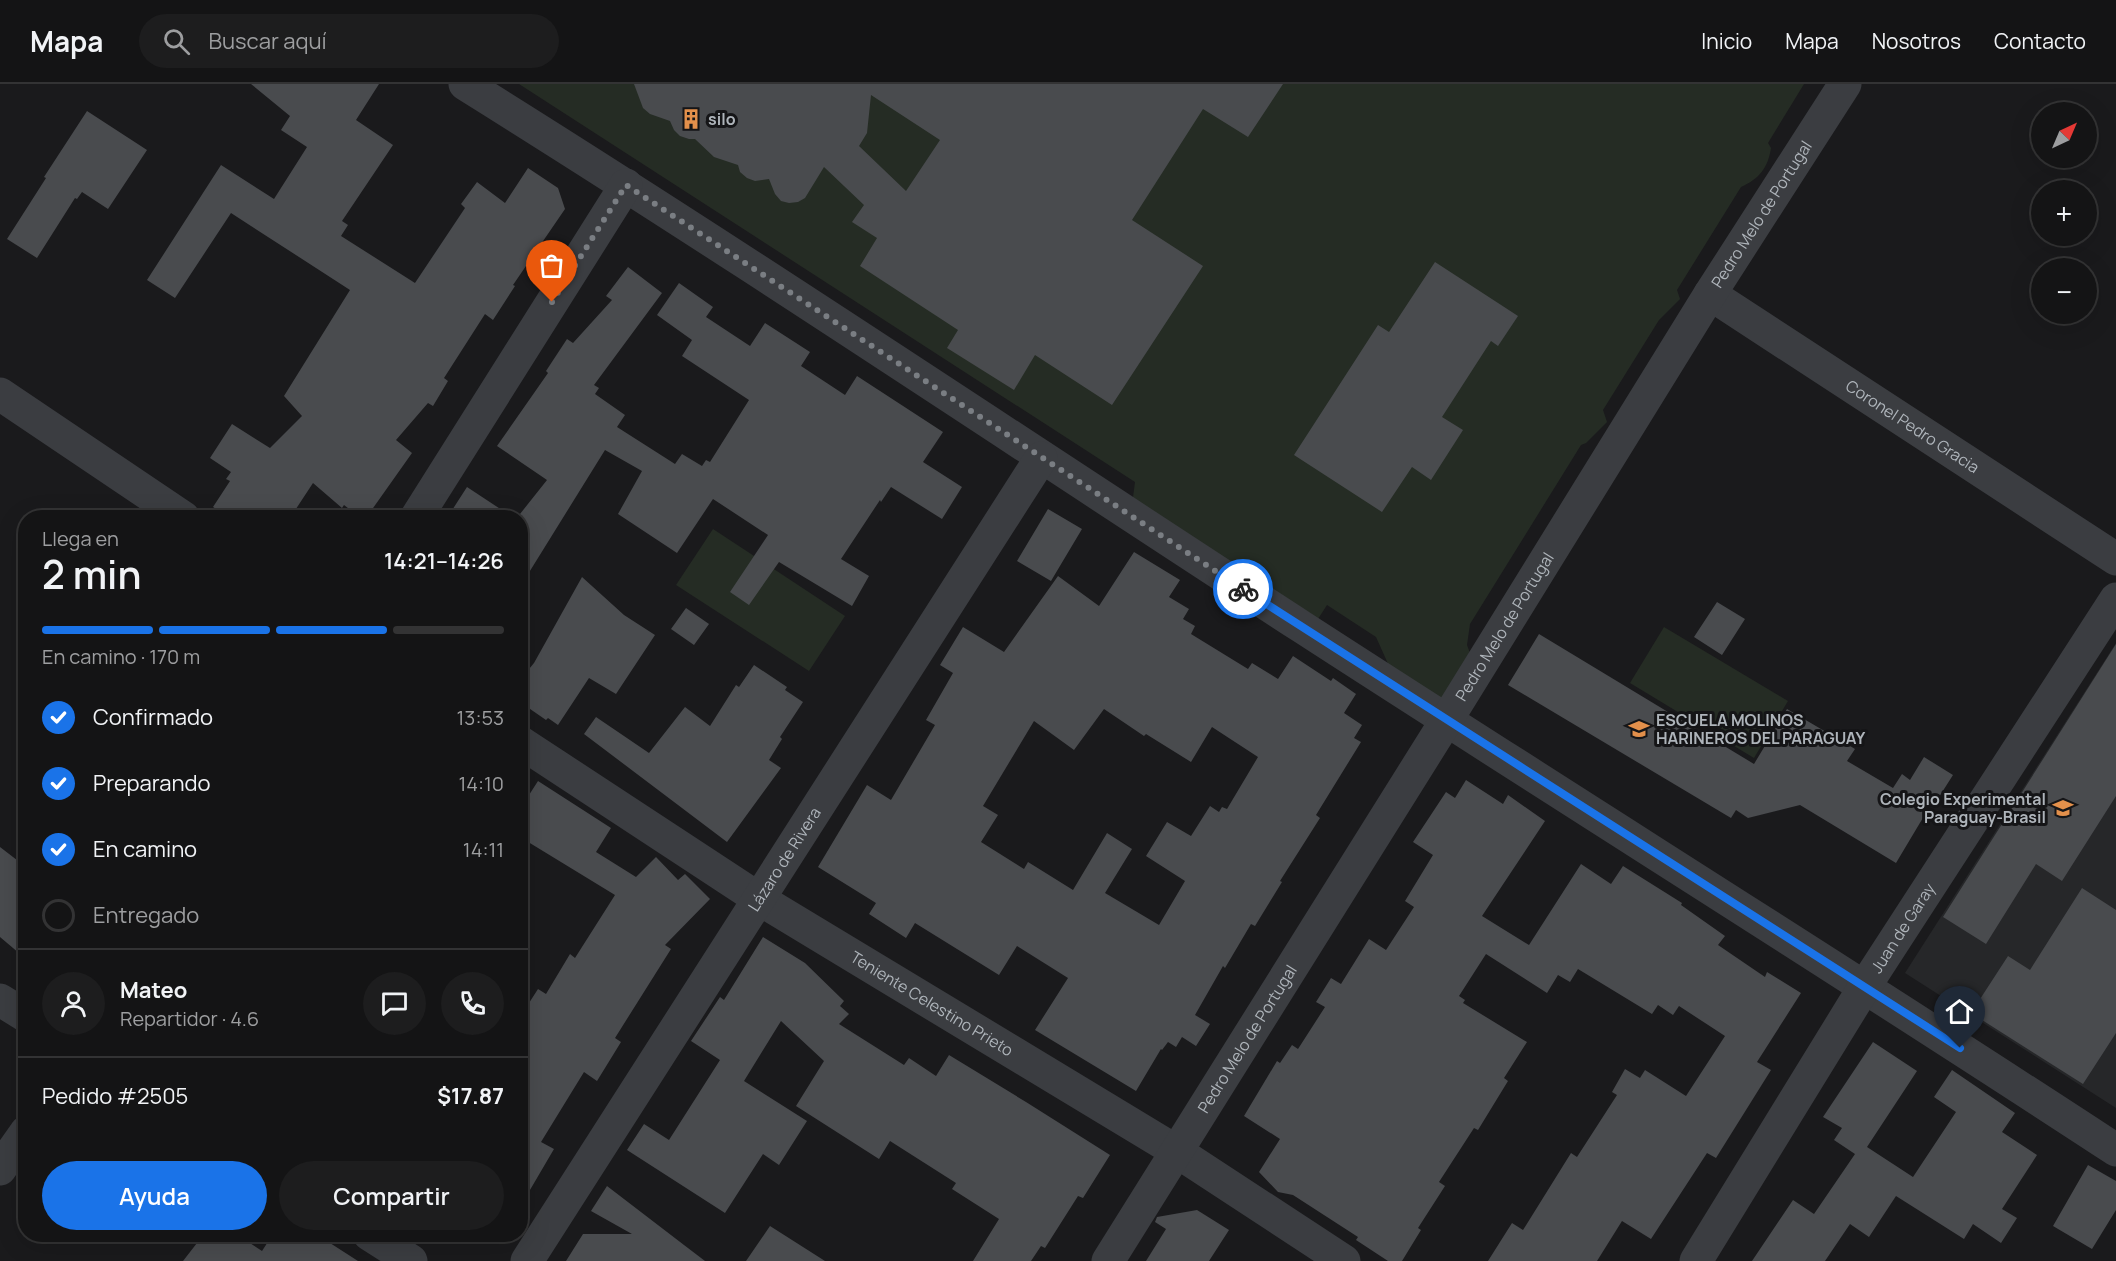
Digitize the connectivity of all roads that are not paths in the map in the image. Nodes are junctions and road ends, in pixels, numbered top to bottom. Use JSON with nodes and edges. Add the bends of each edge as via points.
{"nodes":[{"id":1,"x":465,"y":84,"type":"edge"},
{"id":2,"x":1845,"y":84,"type":"edge"},
{"id":3,"x":626,"y":185,"type":"junction"},
{"id":4,"x":1710,"y":294,"type":"junction"},
{"id":5,"x":0,"y":394,"type":"edge"},
{"id":6,"x":1041,"y":458,"type":"junction"},
{"id":7,"x":172,"y":510,"type":"edge"},
{"id":8,"x":421,"y":510,"type":"edge"},
{"id":9,"x":2116,"y":559,"type":"edge"},
{"id":10,"x":2116,"y":599,"type":"edge"},
{"id":11,"x":1446,"y":721,"type":"junction"},
{"id":12,"x":528,"y":747,"type":"edge"},
{"id":13,"x":759,"y":899,"type":"junction"},
{"id":14,"x":1865,"y":986,"type":"junction"},
{"id":15,"x":0,"y":1000,"type":"edge"},
{"id":16,"x":18,"y":1011,"type":"edge"},
{"id":17,"x":18,"y":1143,"type":"edge"},
{"id":18,"x":2116,"y":1150,"type":"edge"},
{"id":19,"x":1176,"y":1151,"type":"junction"},
{"id":20,"x":0,"y":1169,"type":"edge"},
{"id":21,"x":381,"y":1242,"type":"edge"},
{"id":22,"x":411,"y":1261,"type":"edge"},
{"id":23,"x":527,"y":1261,"type":"edge"},
{"id":24,"x":1108,"y":1261,"type":"edge"},
{"id":25,"x":1344,"y":1261,"type":"edge"},
{"id":26,"x":1696,"y":1261,"type":"edge"}],
"edges":[{"from":1,"to":3,"type":"street"},
{"from":2,"to":4,"type":"street","name":"Pedro Melo de Portugal"},
{"from":3,"to":6,"type":"street"},
{"from":3,"to":8,"type":"street"},
{"from":4,"to":9,"type":"street","name":"Coronel Pedro Gracia"},
{"from":4,"to":11,"type":"street","name":"Pedro Melo de Portugal"},
{"from":5,"to":7,"type":"street"},
{"from":6,"to":11,"type":"street"},
{"from":6,"to":13,"type":"street","name":"Lázaro de Rivera"},
{"from":10,"to":14,"type":"street","name":"Juan de Garay"},
{"from":11,"to":14,"type":"street"},
{"from":11,"to":19,"type":"street","name":"Pedro Melo de Portugal"},
{"from":12,"to":13,"type":"street","name":"Teniente Celestino Prieto"},
{"from":13,"to":19,"type":"street","name":"Teniente Celestino Prieto"},
{"from":13,"to":23,"type":"street","name":"Lázaro de Rivera"},
{"from":14,"to":18,"type":"street"},
{"from":14,"to":26,"type":"street","name":"Juan de Garay"},
{"from":15,"to":16,"type":"street"},
{"from":17,"to":20,"type":"street"},
{"from":19,"to":24,"type":"street","name":"Pedro Melo de Portugal"},
{"from":19,"to":25,"type":"street","name":"Teniente Celestino Prieto"},
{"from":21,"to":22,"type":"street"}]}
